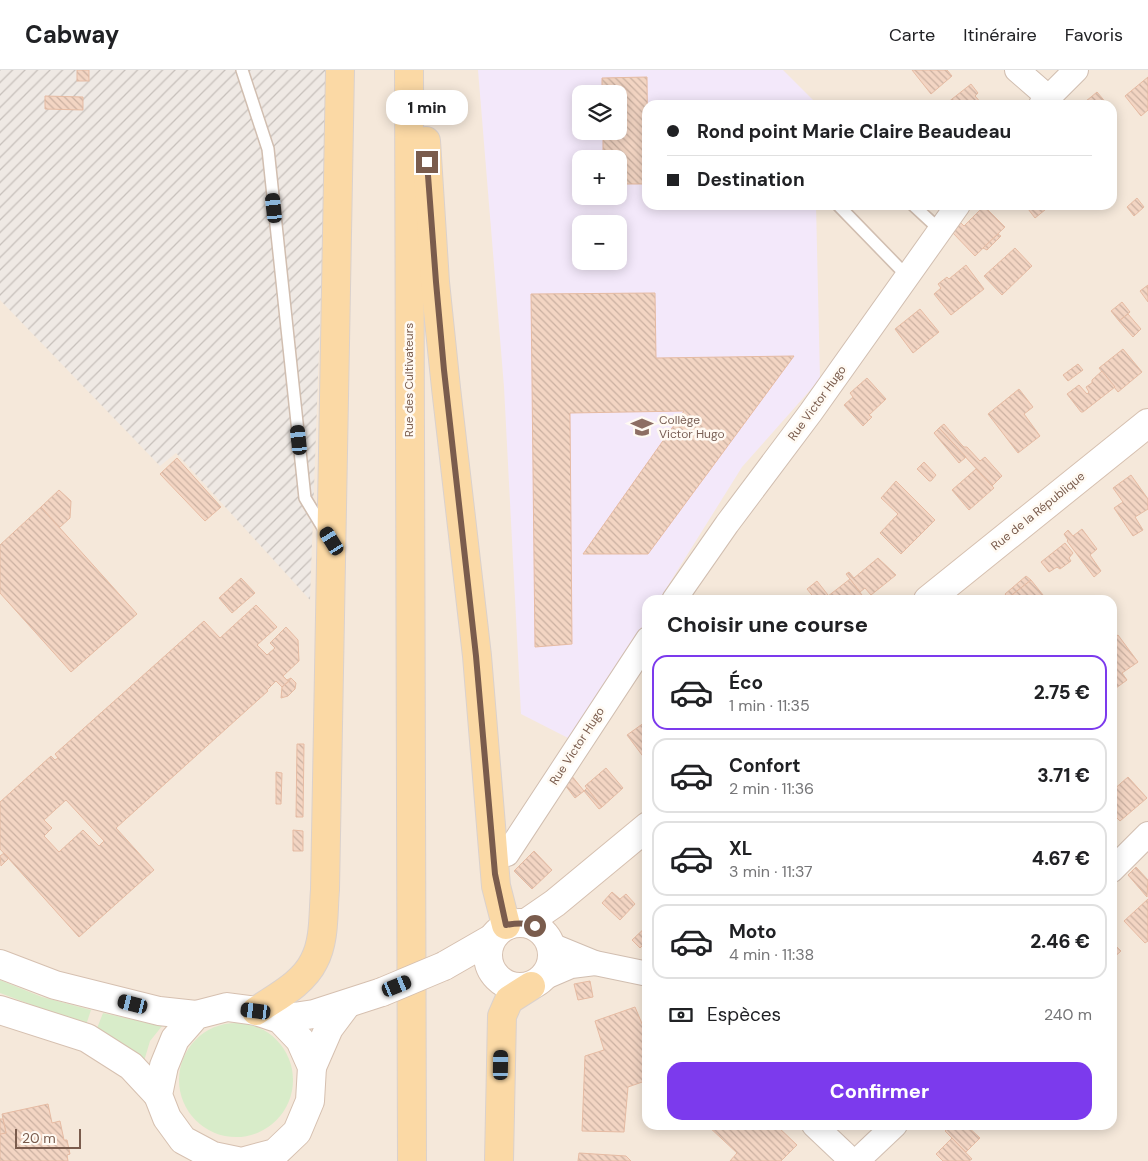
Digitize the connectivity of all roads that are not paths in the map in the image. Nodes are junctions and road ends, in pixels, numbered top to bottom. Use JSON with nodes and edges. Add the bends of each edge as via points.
{"nodes":[{"id":1,"x":242,"y":70,"type":"edge"},
{"id":2,"x":340,"y":70,"type":"edge"},
{"id":3,"x":409,"y":70,"type":"edge"},
{"id":4,"x":423,"y":70,"type":"edge"},
{"id":5,"x":1017,"y":70,"type":"edge"},
{"id":6,"x":1076,"y":70,"type":"edge"},
{"id":7,"x":1043,"y":100,"type":"edge"},
{"id":8,"x":1045,"y":100,"type":"edge"},
{"id":9,"x":843,"y":210,"type":"edge"},
{"id":10,"x":918,"y":210,"type":"edge"},
{"id":11,"x":954,"y":210,"type":"edge"},
{"id":12,"x":940,"y":230,"type":"junction"},
{"id":13,"x":908,"y":276,"type":"junction"},
{"id":14,"x":1148,"y":423,"type":"edge"},
{"id":15,"x":332,"y":541,"type":"junction"},
{"id":16,"x":677,"y":595,"type":"edge"},
{"id":17,"x":934,"y":595,"type":"edge"},
{"id":18,"x":642,"y":648,"type":"edge"},
{"id":19,"x":642,"y":831,"type":"edge"},
{"id":20,"x":1148,"y":834,"type":"edge"},
{"id":21,"x":507,"y":854,"type":"dead end"},
{"id":22,"x":1117,"y":865,"type":"edge"},
{"id":23,"x":523,"y":933,"type":"junction"},
{"id":24,"x":595,"y":963,"type":"junction"},
{"id":25,"x":0,"y":964,"type":"edge"},
{"id":26,"x":444,"y":966,"type":"junction"},
{"id":27,"x":642,"y":973,"type":"edge"},
{"id":28,"x":493,"y":974,"type":"junction"},
{"id":29,"x":537,"y":982,"type":"junction"},
{"id":30,"x":347,"y":1004,"type":"junction"},
{"id":31,"x":0,"y":1010,"type":"edge"},
{"id":32,"x":196,"y":1015,"type":"junction"},
{"id":33,"x":268,"y":1015,"type":"junction"},
{"id":34,"x":312,"y":1067,"type":"junction"},
{"id":35,"x":158,"y":1095,"type":"junction"},
{"id":36,"x":818,"y":1130,"type":"edge"},
{"id":37,"x":890,"y":1130,"type":"edge"},
{"id":38,"x":185,"y":1150,"type":"edge"},
{"id":39,"x":837,"y":1156,"type":"edge"},
{"id":40,"x":279,"y":1157,"type":"edge"},
{"id":41,"x":237,"y":1161,"type":"edge"},
{"id":42,"x":245,"y":1161,"type":"edge"},
{"id":43,"x":412,"y":1161,"type":"edge"},
{"id":44,"x":499,"y":1161,"type":"edge"},
{"id":45,"x":857,"y":1161,"type":"edge"}],
"edges":[{"from":1,"to":15,"type":"lane","via":[[268,149],[305,498]]},
{"from":2,"to":15,"type":"main road"},
{"from":3,"to":43,"type":"main road","name":"Rue des Cultivateurs"},
{"from":4,"to":23,"type":"main road","via":[[428,178],[445,378],[476,656],[496,886]]},
{"from":5,"to":7,"type":"street"},
{"from":6,"to":8,"type":"street"},
{"from":9,"to":13,"type":"lane"},
{"from":10,"to":12,"type":"lane"},
{"from":11,"to":12,"type":"street","name":"Rue Victor Hugo"},
{"from":12,"to":13,"type":"street","name":"Rue Victor Hugo"},
{"from":13,"to":16,"type":"street","name":"Rue Victor Hugo"},
{"from":14,"to":17,"type":"main road","name":"Rue de la République"},
{"from":15,"to":33,"type":"main road","via":[[325,890],[320,938],[314,963]]},
{"from":18,"to":21,"type":"street","name":"Rue Victor Hugo"},
{"from":19,"to":23,"type":"main road","via":[[555,902]]},
{"from":20,"to":22,"type":"street"},
{"from":23,"to":24,"type":"street"},
{"from":23,"to":26,"type":"main road"},
{"from":23,"to":28,"type":"main road","via":[[487,953]]},
{"from":23,"to":29,"type":"main road","via":[[552,962],[549,971]]},
{"from":24,"to":27,"type":"street"},
{"from":24,"to":29,"type":"street","via":[[571,966]]},
{"from":25,"to":32,"type":"main road","via":[[55,985],[159,1011]]},
{"from":26,"to":28,"type":"main road"},
{"from":26,"to":30,"type":"main road","bridge":true},
{"from":28,"to":29,"type":"main road","via":[[510,986],[521,988]]},
{"from":29,"to":44,"type":"main road","via":[[509,1000],[502,1016]]},
{"from":30,"to":33,"type":"main road","via":[[314,1014]]},
{"from":30,"to":34,"type":"main road","via":[[329,1028]]},
{"from":31,"to":35,"type":"main road","via":[[87,1038],[131,1066]]},
{"from":32,"to":33,"type":"main road","via":[[227,1007]]},
{"from":32,"to":35,"type":"main road","via":[[175,1039],[164,1066]]},
{"from":33,"to":34,"type":"main road","via":[[300,1040]]},
{"from":34,"to":40,"type":"main road","via":[[310,1101],[297,1132]]},
{"from":35,"to":38,"type":"main road"},
{"from":36,"to":39,"type":"street"},
{"from":37,"to":45,"type":"street"},
{"from":38,"to":41,"type":"main road"},
{"from":40,"to":42,"type":"main road"}]}
